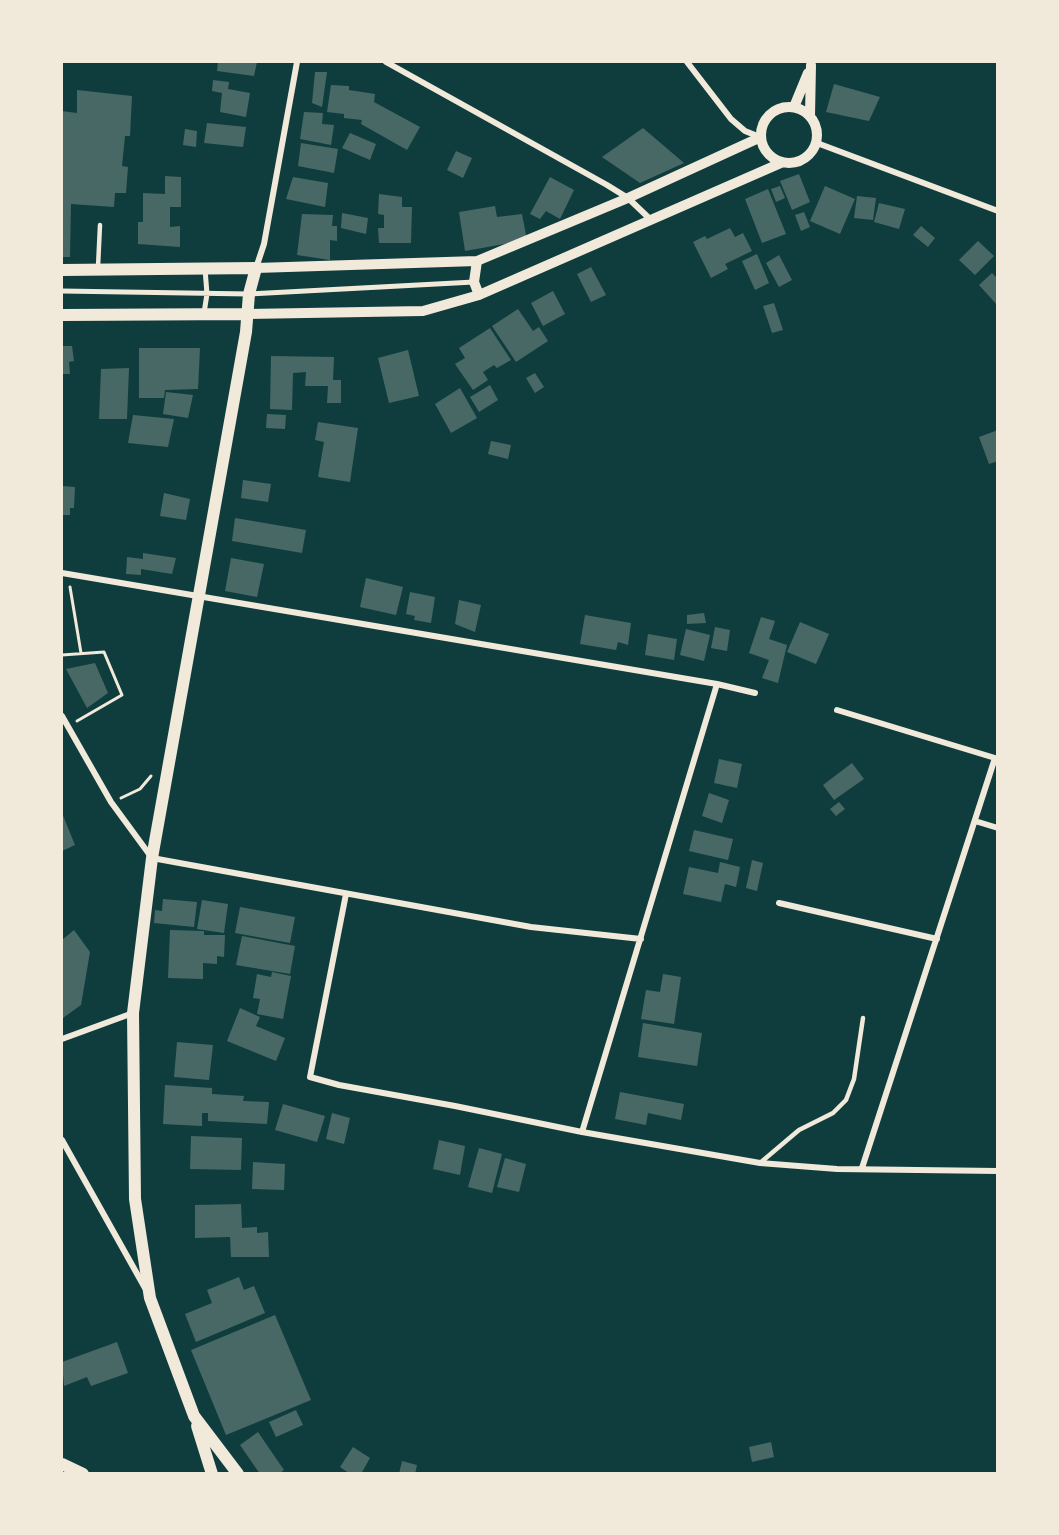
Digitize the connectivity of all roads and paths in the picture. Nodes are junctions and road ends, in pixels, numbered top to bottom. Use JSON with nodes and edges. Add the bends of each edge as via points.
{"nodes":[{"id":1,"x":297,"y":62,"type":"edge"},
{"id":2,"x":386,"y":62,"type":"edge"},
{"id":3,"x":687,"y":62,"type":"edge"},
{"id":4,"x":812,"y":63,"type":"edge"},
{"id":5,"x":794,"y":107,"type":"junction"},
{"id":6,"x":810,"y":116,"type":"junction"},
{"id":7,"x":761,"y":137,"type":"junction"},
{"id":8,"x":817,"y":143,"type":"junction"},
{"id":9,"x":781,"y":163,"type":"junction"},
{"id":10,"x":628,"y":198,"type":"junction"},
{"id":11,"x":998,"y":211,"type":"edge"},
{"id":12,"x":652,"y":220,"type":"junction"},
{"id":13,"x":100,"y":225,"type":"dead end"},
{"id":14,"x":477,"y":261,"type":"junction"},
{"id":15,"x":205,"y":268,"type":"junction"},
{"id":16,"x":256,"y":268,"type":"junction"},
{"id":17,"x":62,"y":270,"type":"edge"},
{"id":18,"x":98,"y":270,"type":"junction"},
{"id":19,"x":474,"y":282,"type":"junction"},
{"id":20,"x":62,"y":291,"type":"edge"},
{"id":21,"x":207,"y":294,"type":"junction"},
{"id":22,"x":249,"y":294,"type":"junction"},
{"id":23,"x":479,"y":295,"type":"junction"},
{"id":24,"x":247,"y":314,"type":"junction"},
{"id":25,"x":62,"y":315,"type":"edge"},
{"id":26,"x":204,"y":315,"type":"junction"},
{"id":27,"x":65,"y":574,"type":"edge"},
{"id":28,"x":196,"y":598,"type":"junction"},
{"id":29,"x":81,"y":653,"type":"junction"},
{"id":30,"x":62,"y":655,"type":"edge"},
{"id":31,"x":717,"y":684,"type":"junction"},
{"id":32,"x":755,"y":693,"type":"dead end"},
{"id":33,"x":837,"y":710,"type":"dead end"},
{"id":34,"x":62,"y":716,"type":"edge"},
{"id":35,"x":86,"y":716,"type":"dead end"},
{"id":36,"x":153,"y":775,"type":"dead end"},
{"id":37,"x":111,"y":802,"type":"junction"},
{"id":38,"x":975,"y":821,"type":"junction"},
{"id":39,"x":998,"y":828,"type":"edge"},
{"id":40,"x":152,"y":858,"type":"junction"},
{"id":41,"x":346,"y":894,"type":"junction"},
{"id":42,"x":779,"y":903,"type":"dead end"},
{"id":43,"x":641,"y":939,"type":"junction"},
{"id":44,"x":937,"y":939,"type":"junction"},
{"id":45,"x":133,"y":1013,"type":"junction"},
{"id":46,"x":863,"y":1018,"type":"dead end"},
{"id":47,"x":62,"y":1039,"type":"edge"},
{"id":48,"x":582,"y":1132,"type":"junction"},
{"id":49,"x":62,"y":1140,"type":"edge"},
{"id":50,"x":760,"y":1163,"type":"junction"},
{"id":51,"x":862,"y":1168,"type":"junction"},
{"id":52,"x":998,"y":1171,"type":"edge"},
{"id":53,"x":150,"y":1298,"type":"junction"},
{"id":54,"x":194,"y":1416,"type":"junction"},
{"id":55,"x":62,"y":1464,"type":"edge"},
{"id":56,"x":83,"y":1473,"type":"edge"},
{"id":57,"x":212,"y":1473,"type":"edge"},
{"id":58,"x":238,"y":1473,"type":"edge"}],
"edges":[{"from":1,"to":16,"type":"street","via":[[264,244]]},
{"from":2,"to":10,"type":"street"},
{"from":3,"to":7,"type":"street","via":[[731,119]]},
{"from":4,"to":5,"type":"street"},
{"from":4,"to":6,"type":"street"},
{"from":5,"to":6,"type":"street"},
{"from":5,"to":7,"type":"street","via":[[770,114]]},
{"from":6,"to":8,"type":"street"},
{"from":7,"to":9,"type":"street","via":[[765,149]]},
{"from":7,"to":10,"type":"street"},
{"from":8,"to":9,"type":"street","via":[[798,162]]},
{"from":8,"to":11,"type":"street"},
{"from":9,"to":12,"type":"street"},
{"from":10,"to":12,"type":"street"},
{"from":10,"to":14,"type":"street"},
{"from":12,"to":23,"type":"street"},
{"from":13,"to":18,"type":"lane"},
{"from":14,"to":16,"type":"street"},
{"from":14,"to":19,"type":"street"},
{"from":15,"to":16,"type":"main road"},
{"from":15,"to":18,"type":"main road"},
{"from":15,"to":21,"type":"street"},
{"from":16,"to":22,"type":"main road"},
{"from":17,"to":18,"type":"main road"},
{"from":19,"to":22,"type":"street"},
{"from":19,"to":23,"type":"street"},
{"from":20,"to":21,"type":"street"},
{"from":21,"to":22,"type":"street"},
{"from":21,"to":26,"type":"street"},
{"from":22,"to":24,"type":"main road"},
{"from":23,"to":24,"type":"street","via":[[423,311]]},
{"from":24,"to":26,"type":"main road"},
{"from":24,"to":28,"type":"main road"},
{"from":25,"to":26,"type":"main road"},
{"from":27,"to":28,"type":"street"},
{"from":27,"to":29,"type":"path"},
{"from":28,"to":31,"type":"street"},
{"from":28,"to":40,"type":"main road"},
{"from":29,"to":30,"type":"path"},
{"from":29,"to":35,"type":"path","via":[[104,651],[122,695]]},
{"from":31,"to":32,"type":"street"},
{"from":31,"to":43,"type":"street"},
{"from":33,"to":38,"type":"street","via":[[995,758]]},
{"from":34,"to":37,"type":"street"},
{"from":36,"to":37,"type":"path","via":[[140,789]]},
{"from":37,"to":40,"type":"street"},
{"from":38,"to":39,"type":"street"},
{"from":38,"to":44,"type":"street"},
{"from":40,"to":41,"type":"street"},
{"from":40,"to":45,"type":"main road"},
{"from":41,"to":43,"type":"street","via":[[531,927]]},
{"from":41,"to":48,"type":"street","via":[[310,1077]]},
{"from":42,"to":44,"type":"street"},
{"from":43,"to":48,"type":"street"},
{"from":44,"to":51,"type":"street"},
{"from":45,"to":47,"type":"street"},
{"from":45,"to":53,"type":"main road","via":[[135,1199]]},
{"from":46,"to":50,"type":"lane","via":[[854,1079],[846,1100],[833,1113],[799,1130]]},
{"from":48,"to":50,"type":"street"},
{"from":49,"to":53,"type":"street"},
{"from":50,"to":51,"type":"street"},
{"from":51,"to":52,"type":"street"},
{"from":53,"to":54,"type":"main road"},
{"from":54,"to":57,"type":"main road"},
{"from":54,"to":58,"type":"main road"},
{"from":55,"to":56,"type":"main road"}]}
